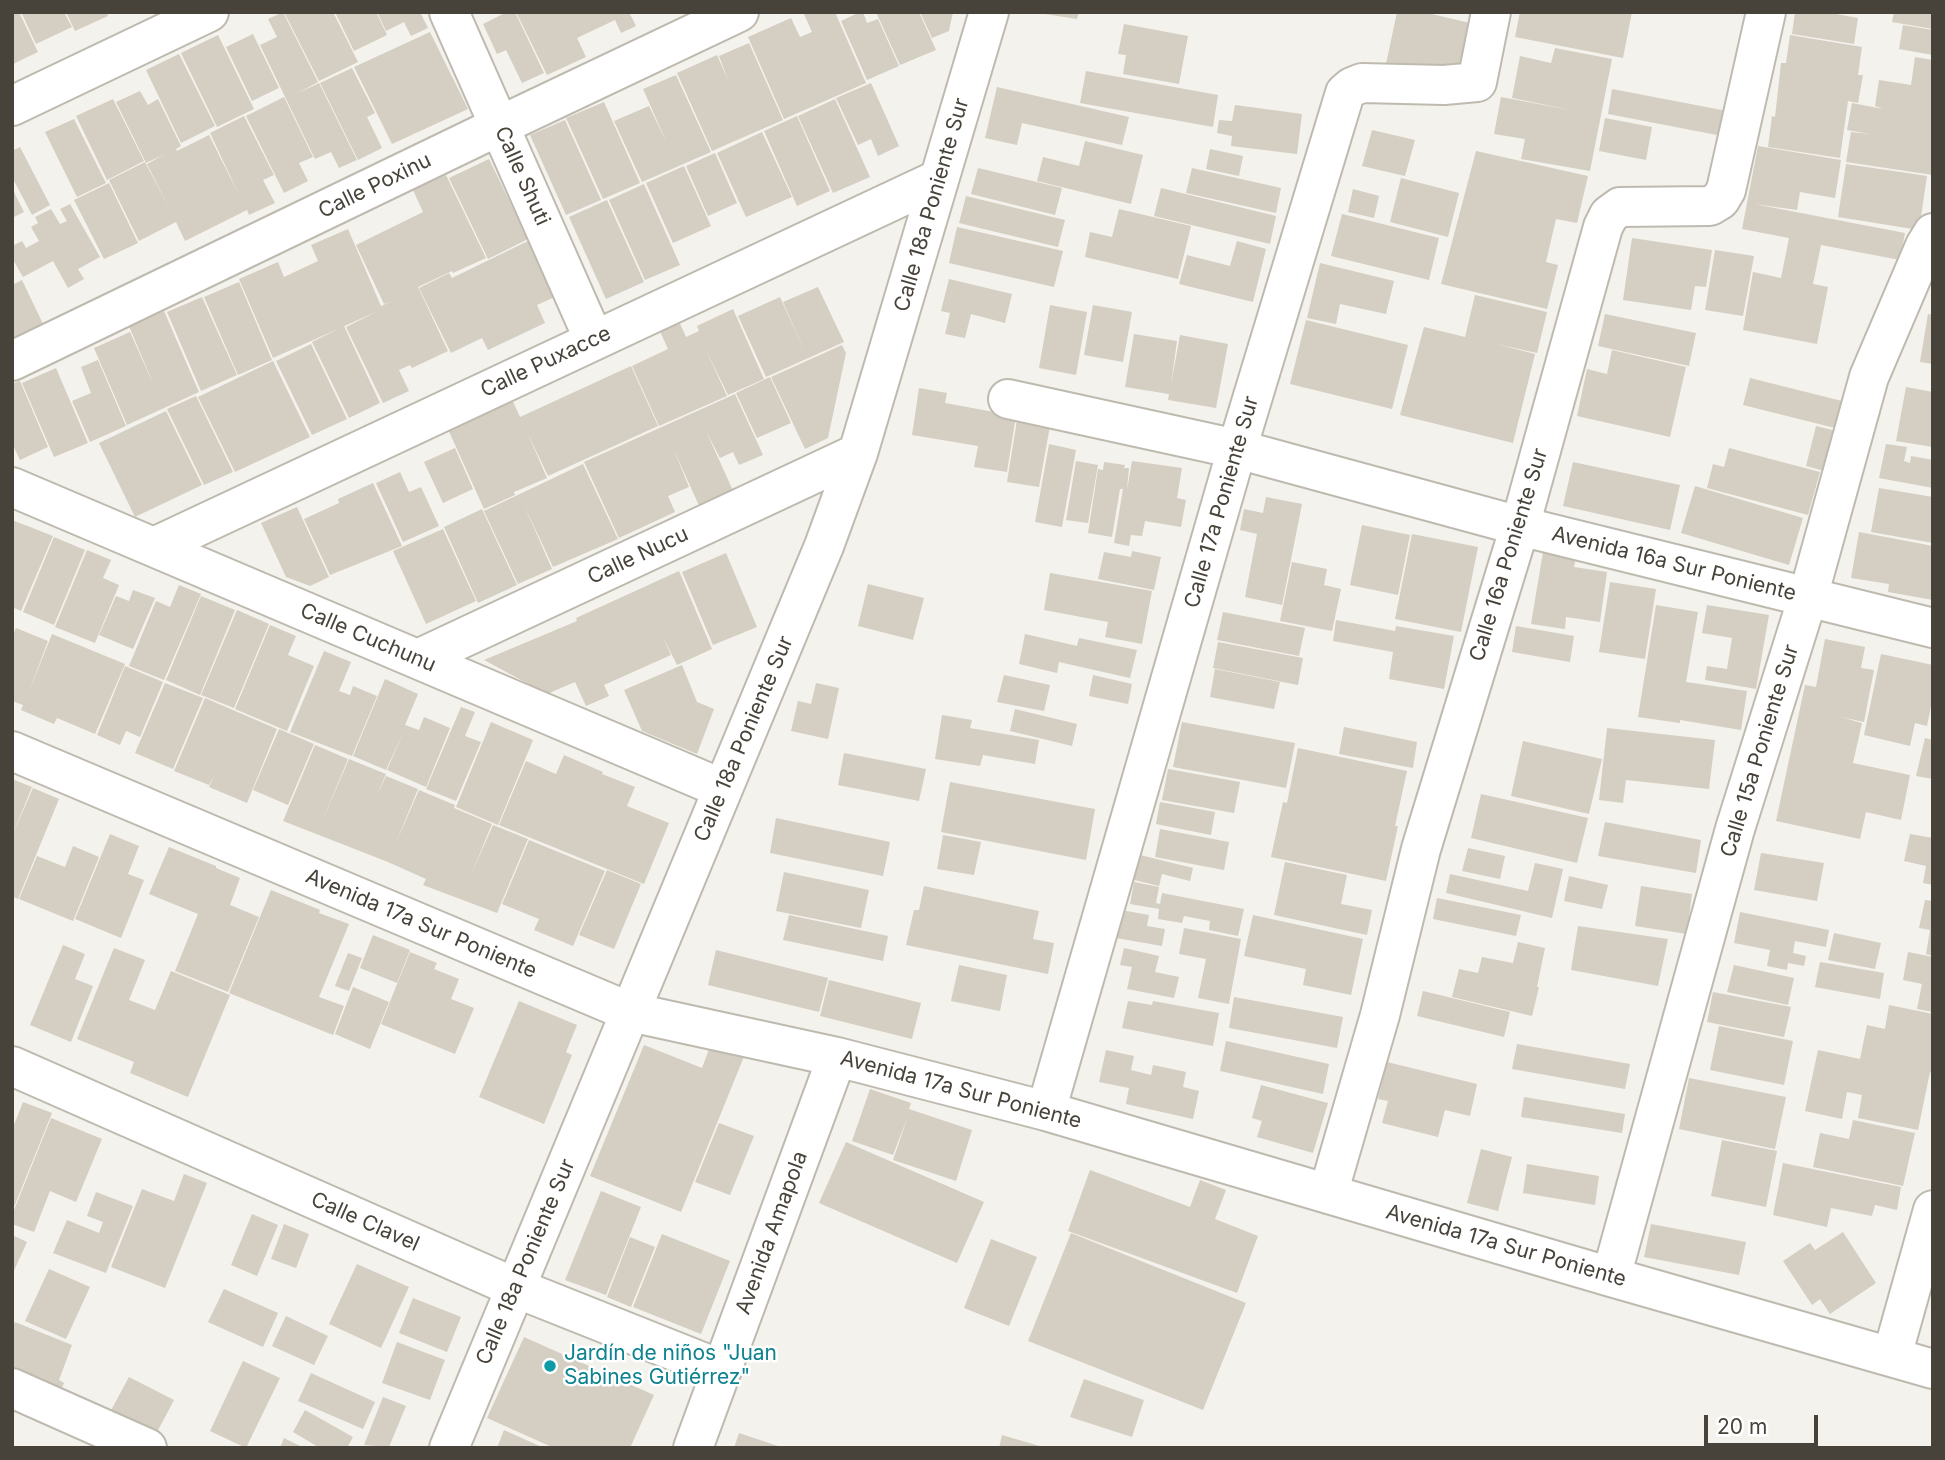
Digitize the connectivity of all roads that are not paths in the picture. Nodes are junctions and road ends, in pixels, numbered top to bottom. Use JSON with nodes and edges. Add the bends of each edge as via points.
{"nodes":[{"id":1,"x":209,"y":12,"type":"edge"},
{"id":2,"x":449,"y":12,"type":"edge"},
{"id":3,"x":739,"y":12,"type":"edge"},
{"id":4,"x":989,"y":12,"type":"edge"},
{"id":5,"x":1491,"y":12,"type":"edge"},
{"id":6,"x":1766,"y":12,"type":"edge"},
{"id":7,"x":12,"y":106,"type":"edge"},
{"id":8,"x":499,"y":126,"type":"junction"},
{"id":9,"x":939,"y":179,"type":"junction"},
{"id":10,"x":1933,"y":233,"type":"edge"},
{"id":11,"x":594,"y":340,"type":"junction"},
{"id":12,"x":12,"y":361,"type":"edge"},
{"id":13,"x":1008,"y":400,"type":"dead end"},
{"id":14,"x":1237,"y":449,"type":"junction"},
{"id":15,"x":858,"y":453,"type":"junction"},
{"id":16,"x":12,"y":487,"type":"edge"},
{"id":17,"x":1520,"y":526,"type":"junction"},
{"id":18,"x":154,"y":547,"type":"junction"},
{"id":19,"x":1808,"y":597,"type":"junction"},
{"id":20,"x":1933,"y":628,"type":"edge"},
{"id":21,"x":418,"y":659,"type":"junction"},
{"id":22,"x":12,"y":751,"type":"edge"},
{"id":23,"x":723,"y":789,"type":"junction"},
{"id":24,"x":630,"y":1012,"type":"junction"},
{"id":25,"x":837,"y":1057,"type":"junction"},
{"id":26,"x":12,"y":1066,"type":"edge"},
{"id":27,"x":1046,"y":1111,"type":"junction"},
{"id":28,"x":1328,"y":1194,"type":"junction"},
{"id":29,"x":1933,"y":1210,"type":"edge"},
{"id":30,"x":1611,"y":1277,"type":"junction"},
{"id":31,"x":516,"y":1288,"type":"junction"},
{"id":32,"x":1892,"y":1356,"type":"junction"},
{"id":33,"x":1933,"y":1369,"type":"edge"},
{"id":34,"x":722,"y":1370,"type":"junction"},
{"id":35,"x":12,"y":1388,"type":"edge"},
{"id":36,"x":148,"y":1448,"type":"edge"},
{"id":37,"x":449,"y":1448,"type":"edge"},
{"id":38,"x":693,"y":1448,"type":"edge"}],
"edges":[{"from":1,"to":7,"type":"street"},
{"from":2,"to":8,"type":"street","name":"Calle Shuti"},
{"from":3,"to":8,"type":"street","name":"Calle Poxinu"},
{"from":4,"to":9,"type":"street","name":"Calle 18a Poniente Sur"},
{"from":5,"to":14,"type":"street","name":"Calle 17a Poniente Sur","via":[[1477,82],[1362,83],[1345,93]]},
{"from":6,"to":17,"type":"street","name":"Calle 16a Poniente Sur","via":[[1720,200],[1710,206],[1620,207],[1603,227]]},
{"from":8,"to":11,"type":"street","name":"Calle Shuti"},
{"from":8,"to":12,"type":"street","name":"Calle Poxinu"},
{"from":9,"to":11,"type":"street","name":"Calle Puxacce"},
{"from":9,"to":15,"type":"street","name":"Calle 18a Poniente Sur"},
{"from":10,"to":19,"type":"street","name":"Calle 15a Poniente Sur","via":[[1869,377]]},
{"from":11,"to":18,"type":"street","name":"Calle Puxacce"},
{"from":13,"to":14,"type":"street","name":"Avenida 16a Sur Poniente"},
{"from":14,"to":17,"type":"street","name":"Avenida 16a Sur Poniente"},
{"from":14,"to":27,"type":"street","name":"Calle 17a Poniente Sur"},
{"from":15,"to":21,"type":"street","name":"Calle Nucu"},
{"from":15,"to":23,"type":"street","name":"Calle 18a Poniente Sur"},
{"from":16,"to":18,"type":"street","name":"Calle Cuchunu"},
{"from":17,"to":19,"type":"street","name":"Avenida 16a Sur Poniente"},
{"from":17,"to":28,"type":"street","name":"Calle 16a Poniente Sur","via":[[1421,849],[1380,1015]]},
{"from":18,"to":21,"type":"street","name":"Calle Cuchunu"},
{"from":19,"to":20,"type":"street","name":"Avenida 16a Sur Poniente"},
{"from":19,"to":30,"type":"street","name":"Calle 15a Poniente Sur","via":[[1735,829]]},
{"from":21,"to":23,"type":"street","name":"Calle Cuchunu"},
{"from":22,"to":24,"type":"street","name":"Avenida 17a Sur Poniente"},
{"from":23,"to":24,"type":"street","name":"Calle 18a Poniente Sur"},
{"from":24,"to":25,"type":"street","name":"Avenida 17a Sur Poniente"},
{"from":24,"to":31,"type":"street","name":"Calle 18a Poniente Sur"},
{"from":25,"to":27,"type":"street","name":"Avenida 17a Sur Poniente"},
{"from":25,"to":34,"type":"street","name":"Avenida Amapola"},
{"from":26,"to":31,"type":"street","name":"Calle Clavel"},
{"from":27,"to":28,"type":"street","name":"Avenida 17a Sur Poniente"},
{"from":28,"to":30,"type":"street","name":"Avenida 17a Sur Poniente"},
{"from":29,"to":32,"type":"street"},
{"from":30,"to":32,"type":"street","name":"Avenida 17a Sur Poniente"},
{"from":31,"to":34,"type":"street","name":"Calle Clavel"},
{"from":31,"to":37,"type":"street","name":"Calle 18a Poniente Sur"},
{"from":32,"to":33,"type":"street","name":"Avenida 17a Sur Poniente"},
{"from":34,"to":38,"type":"street","name":"Avenida Amapola"},
{"from":35,"to":36,"type":"street"}]}
